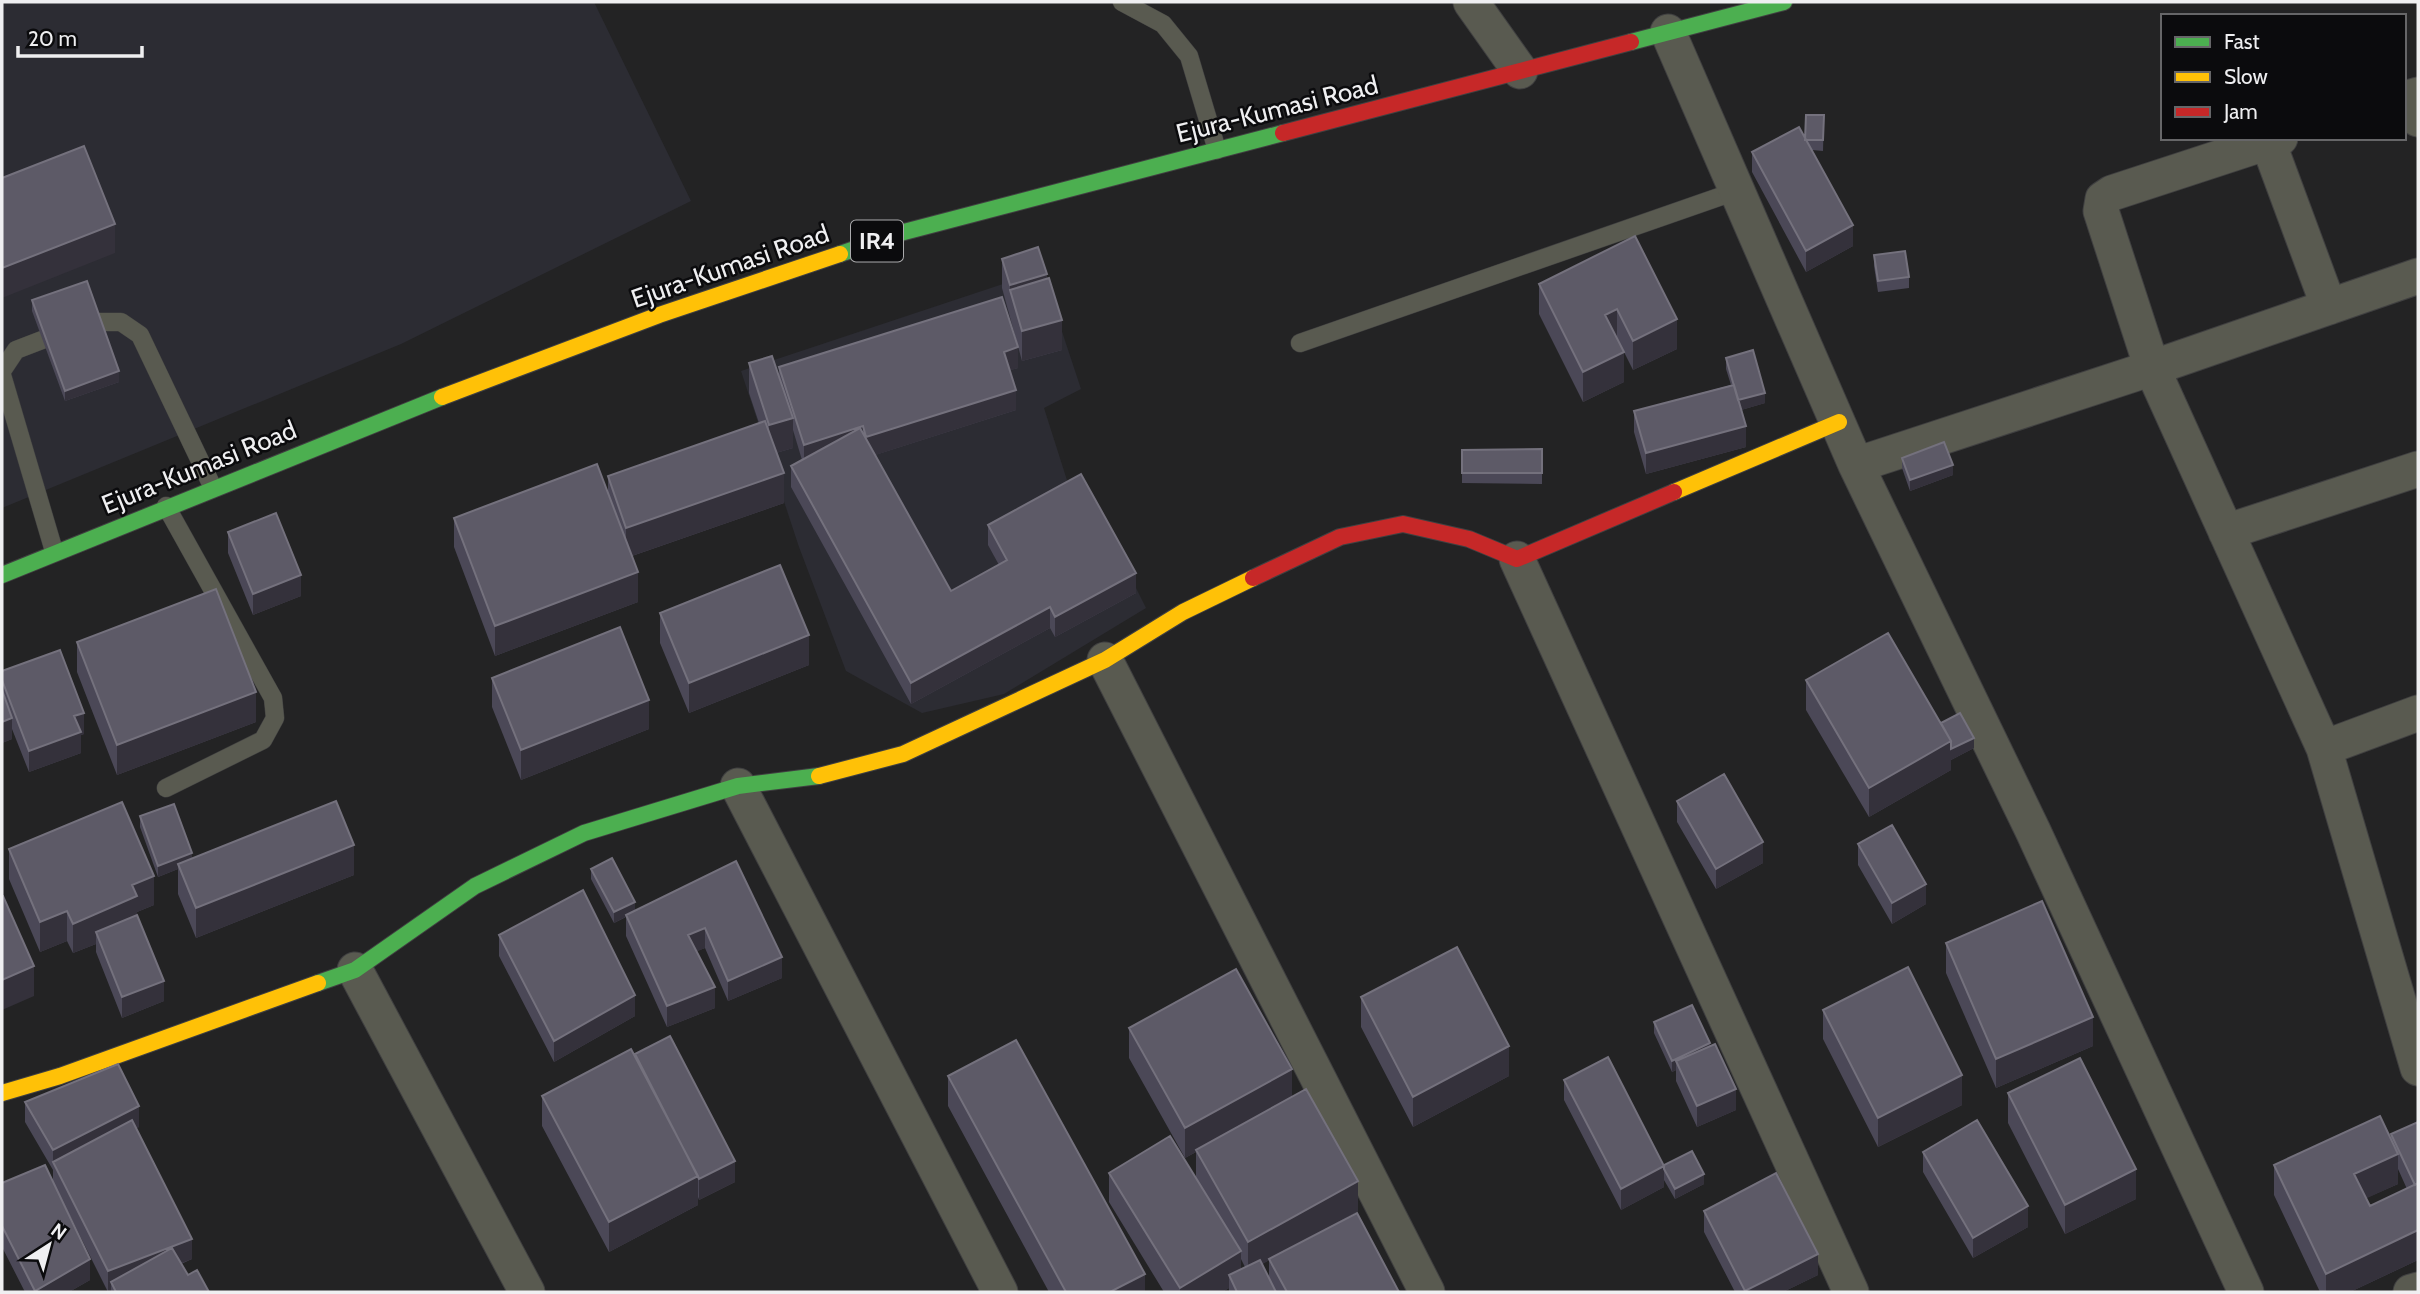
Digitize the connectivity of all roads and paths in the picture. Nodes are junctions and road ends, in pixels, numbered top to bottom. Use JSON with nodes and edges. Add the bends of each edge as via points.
{"nodes":[{"id":1,"x":1122,"y":2,"type":"edge"},
{"id":2,"x":1471,"y":2,"type":"edge"},
{"id":3,"x":1784,"y":2,"type":"edge"},
{"id":4,"x":1668,"y":32,"type":"junction"},
{"id":5,"x":1520,"y":71,"type":"junction"},
{"id":6,"x":2274,"y":140,"type":"edge"},
{"id":7,"x":1216,"y":150,"type":"junction"},
{"id":8,"x":1739,"y":190,"type":"junction"},
{"id":9,"x":2418,"y":276,"type":"edge"},
{"id":10,"x":2329,"y":307,"type":"junction"},
{"id":11,"x":98,"y":322,"type":"edge"},
{"id":12,"x":42,"y":340,"type":"edge"},
{"id":13,"x":1300,"y":342,"type":"dead end"},
{"id":14,"x":2152,"y":368,"type":"junction"},
{"id":15,"x":2,"y":373,"type":"edge"},
{"id":16,"x":1839,"y":422,"type":"junction"},
{"id":17,"x":1856,"y":465,"type":"junction"},
{"id":18,"x":2418,"y":469,"type":"edge"},
{"id":19,"x":213,"y":488,"type":"junction"},
{"id":20,"x":166,"y":506,"type":"junction"},
{"id":21,"x":2226,"y":532,"type":"junction"},
{"id":22,"x":54,"y":551,"type":"junction"},
{"id":23,"x":1517,"y":559,"type":"junction"},
{"id":24,"x":2,"y":575,"type":"edge"},
{"id":25,"x":1105,"y":660,"type":"junction"},
{"id":26,"x":2418,"y":713,"type":"edge"},
{"id":27,"x":2324,"y":748,"type":"junction"},
{"id":28,"x":738,"y":786,"type":"junction"},
{"id":29,"x":166,"y":788,"type":"dead end"},
{"id":30,"x":355,"y":970,"type":"junction"},
{"id":31,"x":2418,"y":1068,"type":"edge"},
{"id":32,"x":2,"y":1093,"type":"edge"},
{"id":33,"x":2418,"y":1290,"type":"edge"},
{"id":34,"x":527,"y":1292,"type":"edge"},
{"id":35,"x":999,"y":1292,"type":"edge"},
{"id":36,"x":1427,"y":1292,"type":"edge"},
{"id":37,"x":1850,"y":1292,"type":"edge"},
{"id":38,"x":2246,"y":1292,"type":"edge"},
{"id":39,"x":2411,"y":1292,"type":"edge"}],
"edges":[{"from":1,"to":7,"type":"lane","via":[[1163,24],[1189,56]]},
{"from":2,"to":5,"type":"street"},
{"from":3,"to":4,"type":"street","name":"Ejura-Kumasi Road","number":"IR4"},
{"from":4,"to":5,"type":"street","name":"Ejura-Kumasi Road","number":"IR4"},
{"from":4,"to":8,"type":"street"},
{"from":5,"to":7,"type":"street","name":"Ejura-Kumasi Road","number":"IR4"},
{"from":6,"to":10,"type":"street"},
{"from":6,"to":14,"type":"street","via":[[2112,192],[2103,199],[2101,211]]},
{"from":7,"to":19,"type":"street","name":"Ejura-Kumasi Road","number":"IR4","via":[[904,232],[659,315]]},
{"from":8,"to":13,"type":"lane"},
{"from":8,"to":16,"type":"street"},
{"from":9,"to":10,"type":"street"},
{"from":10,"to":14,"type":"street"},
{"from":11,"to":19,"type":"lane","via":[[121,322],[140,335]]},
{"from":12,"to":15,"type":"lane","via":[[16,350]]},
{"from":14,"to":17,"type":"street"},
{"from":14,"to":21,"type":"street"},
{"from":15,"to":22,"type":"lane"},
{"from":16,"to":17,"type":"street"},
{"from":16,"to":23,"type":"street"},
{"from":17,"to":38,"type":"street","via":[[2033,831]]},
{"from":18,"to":21,"type":"street"},
{"from":19,"to":20,"type":"street","name":"Ejura-Kumasi Road","number":"IR4"},
{"from":20,"to":22,"type":"street","name":"Ejura-Kumasi Road","number":"IR4"},
{"from":20,"to":29,"type":"lane","via":[[274,698],[275,718],[263,740]]},
{"from":21,"to":27,"type":"street"},
{"from":22,"to":24,"type":"street","name":"Ejura-Kumasi Road","number":"IR4"},
{"from":23,"to":25,"type":"street","via":[[1469,539],[1403,524],[1340,537],[1183,612]]},
{"from":23,"to":37,"type":"street"},
{"from":25,"to":28,"type":"street","via":[[903,754],[822,776]]},
{"from":25,"to":36,"type":"street"},
{"from":26,"to":27,"type":"street"},
{"from":27,"to":31,"type":"street"},
{"from":28,"to":30,"type":"street","via":[[583,833],[475,886]]},
{"from":28,"to":35,"type":"street"},
{"from":30,"to":32,"type":"street"},
{"from":30,"to":34,"type":"street"},
{"from":33,"to":39,"type":"street"}]}
